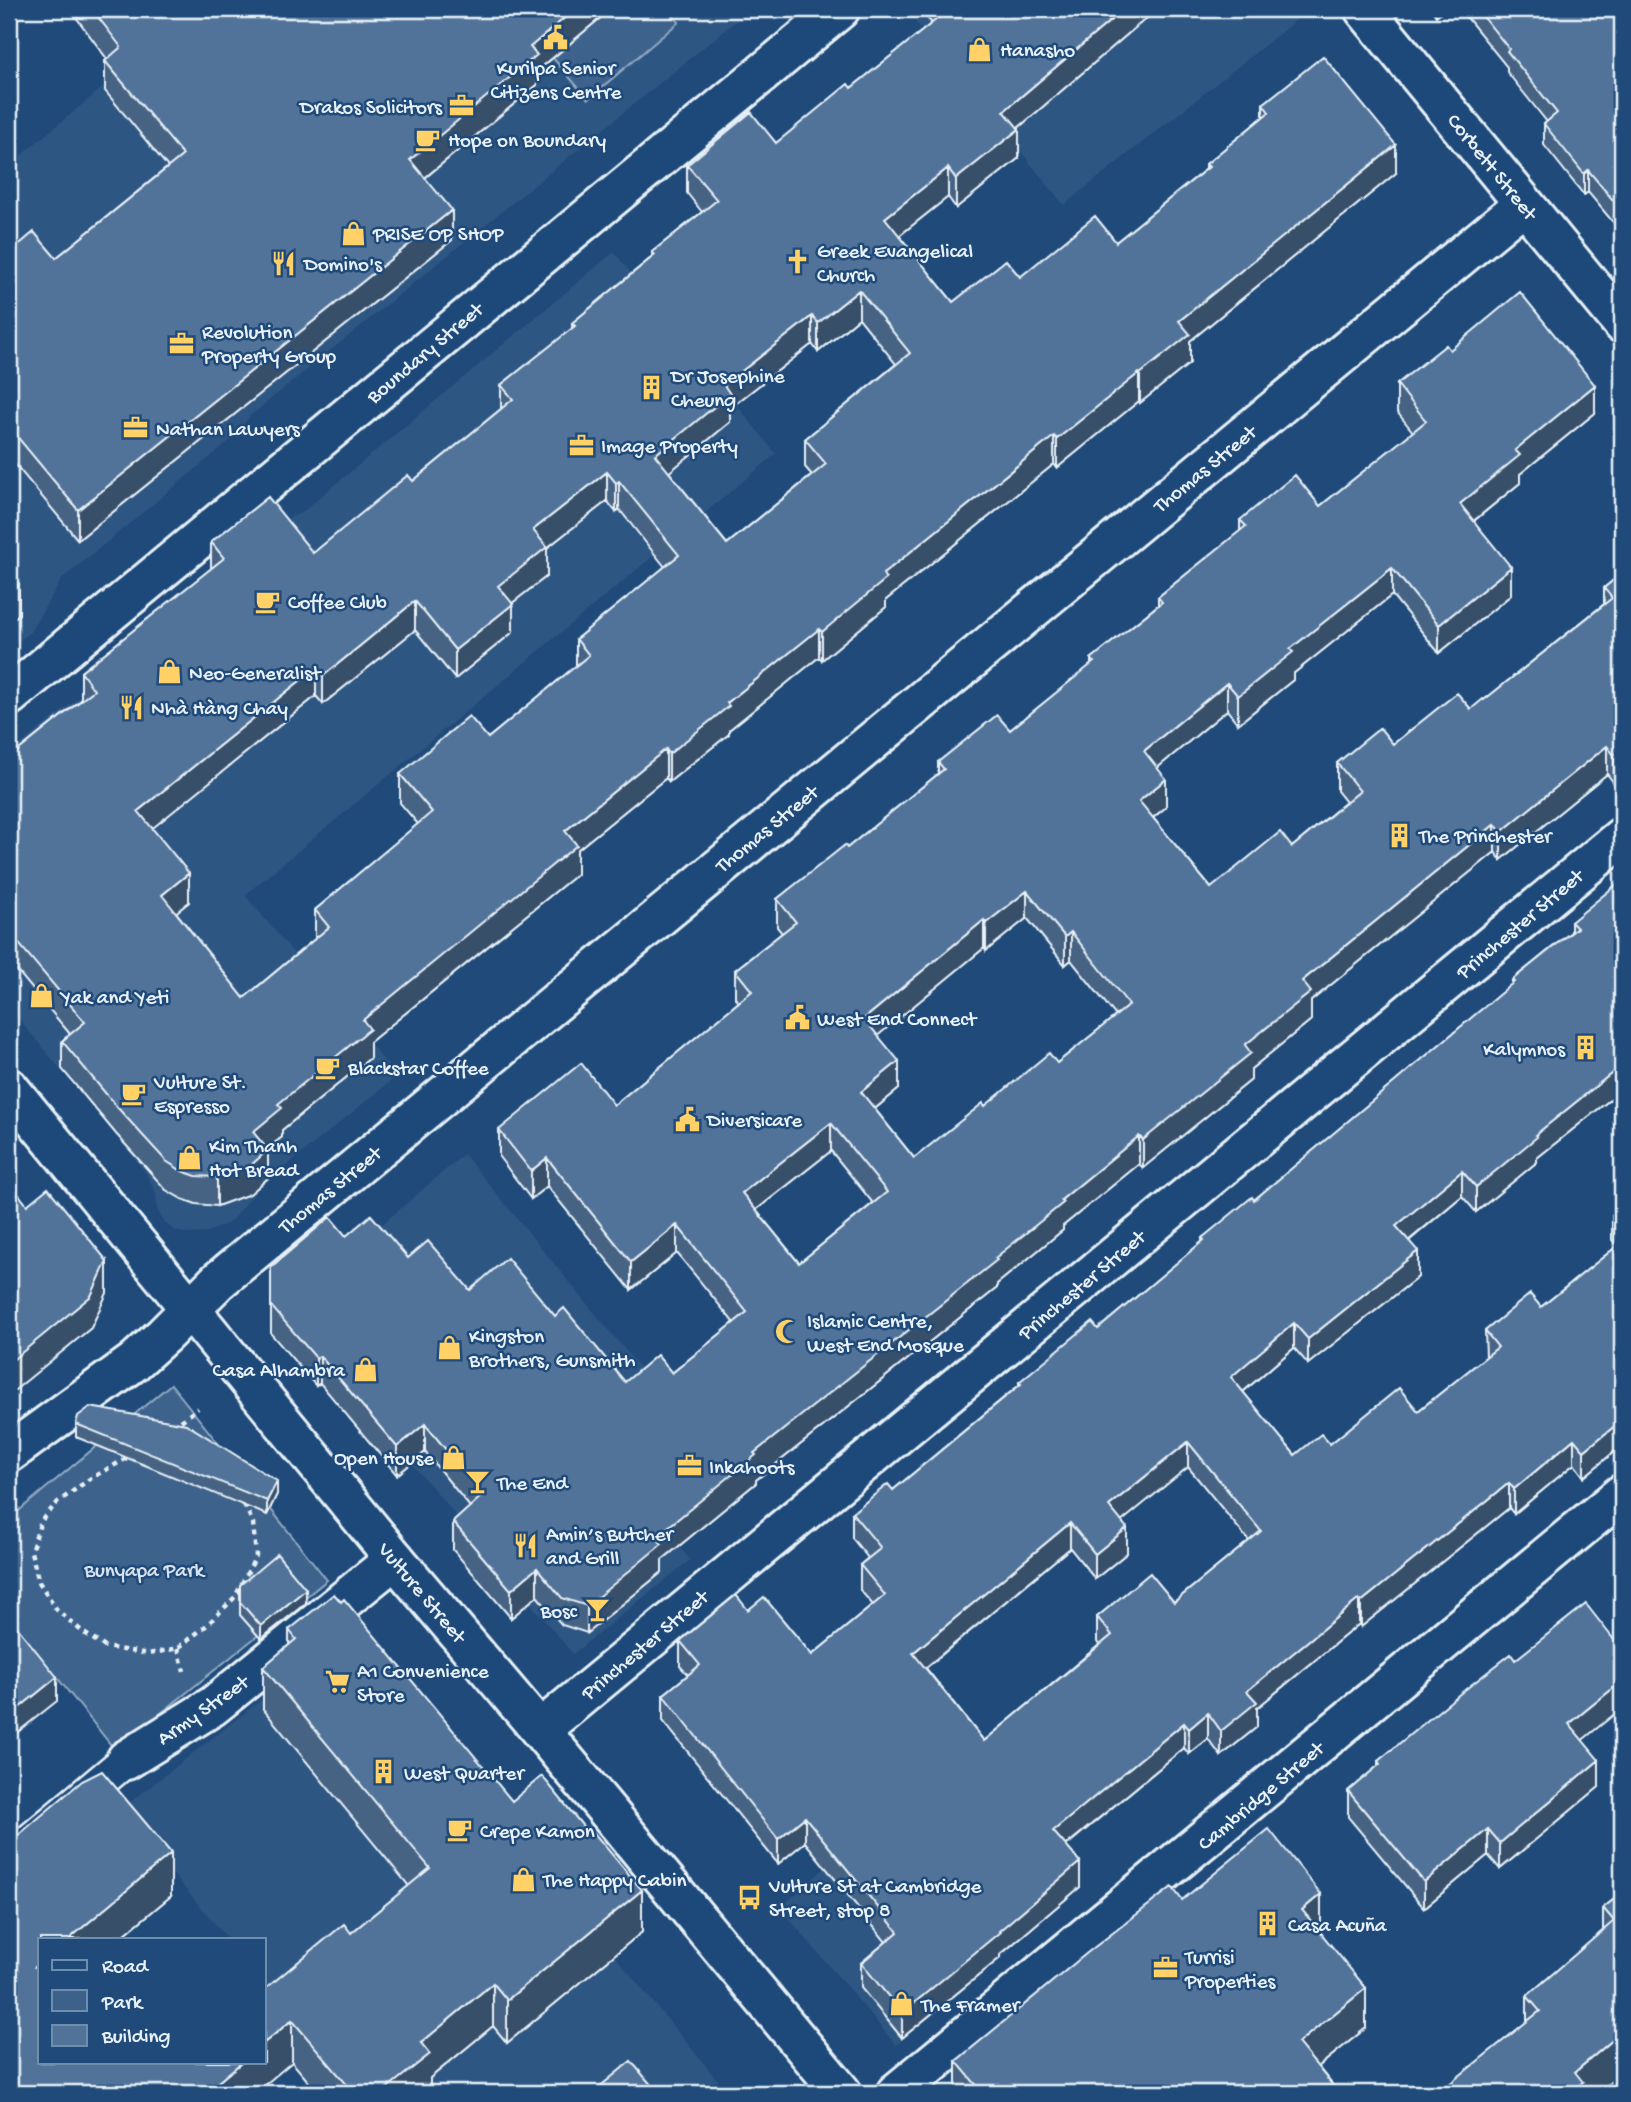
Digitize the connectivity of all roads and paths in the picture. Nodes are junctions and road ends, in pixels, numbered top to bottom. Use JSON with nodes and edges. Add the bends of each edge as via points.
{"nodes":[{"id":1,"x":840,"y":9,"type":"edge"},
{"id":2,"x":1364,"y":9,"type":"edge"},
{"id":3,"x":1524,"y":204,"type":"junction"},
{"id":4,"x":1622,"y":323,"type":"edge"},
{"id":5,"x":9,"y":696,"type":"edge"},
{"id":6,"x":1622,"y":837,"type":"edge"},
{"id":7,"x":9,"y":1088,"type":"edge"},
{"id":8,"x":190,"y":1309,"type":"junction"},
{"id":9,"x":198,"y":1408,"type":"dead end"},
{"id":10,"x":181,"y":1421,"type":"edge"},
{"id":11,"x":9,"y":1453,"type":"edge"},
{"id":12,"x":1622,"y":1494,"type":"edge"},
{"id":13,"x":395,"y":1559,"type":"junction"},
{"id":14,"x":149,"y":1654,"type":"joint"},
{"id":15,"x":540,"y":1730,"type":"junction"},
{"id":16,"x":126,"y":1760,"type":"joint"},
{"id":17,"x":9,"y":1858,"type":"edge"},
{"id":18,"x":842,"y":2093,"type":"edge"},
{"id":19,"x":896,"y":2093,"type":"edge"}],
"edges":[{"from":1,"to":5,"type":"street","name":"Boundary Street"},
{"from":2,"to":3,"type":"street","name":"Corbett Street"},
{"from":3,"to":4,"type":"street","name":"Corbett Street"},
{"from":3,"to":8,"type":"street","name":"Thomas Street","via":[[218,1280]]},
{"from":6,"to":15,"type":"street","name":"Princhester Street"},
{"from":7,"to":8,"type":"street","name":"Vulture Street"},
{"from":8,"to":11,"type":"street","name":"Thomas Street","via":[[134,1362]]},
{"from":8,"to":13,"type":"street","name":"Vulture Street"},
{"from":9,"to":10,"type":"path"},
{"from":12,"to":19,"type":"street","name":"Cambridge Street"},
{"from":13,"to":15,"type":"street","name":"Vulture Street"},
{"from":13,"to":16,"type":"street","name":"Army Street","via":[[213,1706]]},
{"from":14,"to":14,"type":"path","via":[[105,1647],[83,1633],[57,1609],[39,1582],[31,1552],[41,1521],[58,1502],[131,1456],[158,1454],[204,1465],[238,1491],[253,1523],[256,1556],[235,1598],[207,1625],[178,1648]]},
{"from":15,"to":18,"type":"street","name":"Vulture Street"},
{"from":16,"to":17,"type":"lane","name":"Army Street"}]}
